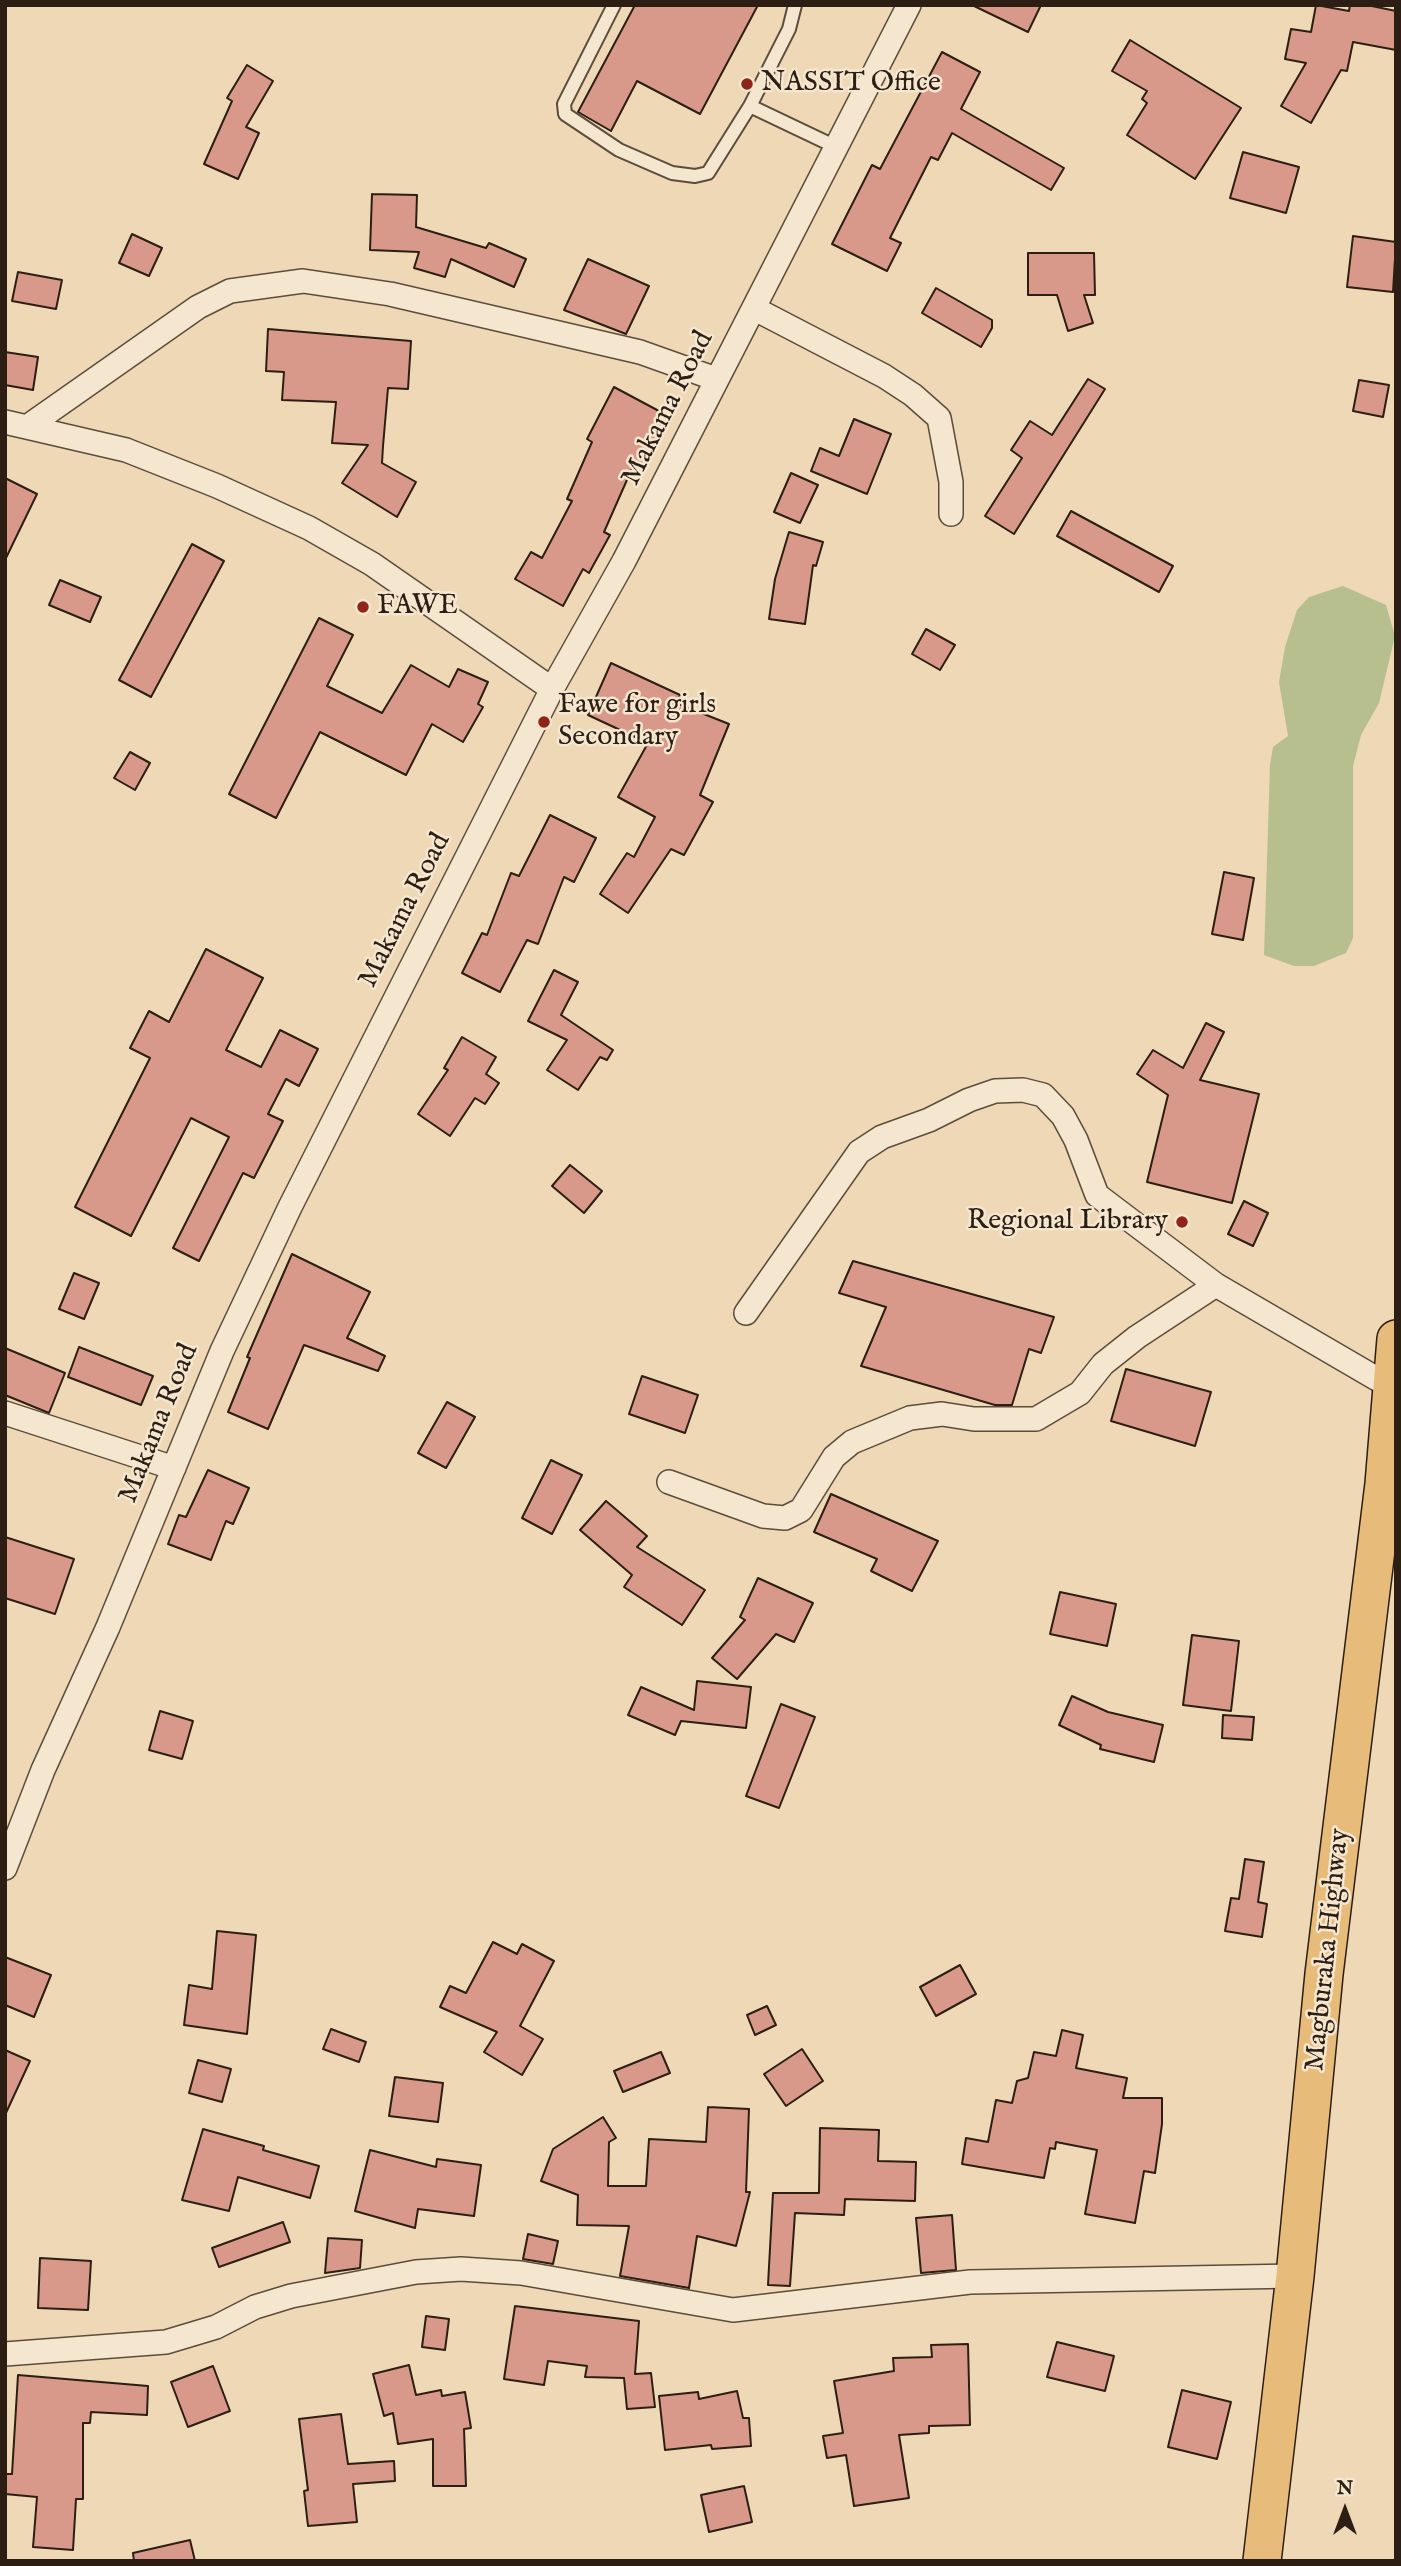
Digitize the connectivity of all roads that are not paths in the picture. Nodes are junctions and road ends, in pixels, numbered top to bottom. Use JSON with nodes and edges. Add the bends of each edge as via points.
{"nodes":[{"id":1,"x":614,"y":5,"type":"edge"},
{"id":2,"x":795,"y":5,"type":"edge"},
{"id":3,"x":909,"y":5,"type":"edge"},
{"id":4,"x":750,"y":106,"type":"junction"},
{"id":5,"x":834,"y":146,"type":"junction"},
{"id":6,"x":755,"y":309,"type":"junction"},
{"id":7,"x":716,"y":379,"type":"junction"},
{"id":8,"x":16,"y":424,"type":"edge"},
{"id":9,"x":951,"y":514,"type":"dead end"},
{"id":10,"x":552,"y":689,"type":"junction"},
{"id":11,"x":1216,"y":1286,"type":"junction"},
{"id":12,"x":746,"y":1313,"type":"dead end"},
{"id":13,"x":1396,"y":1339,"type":"edge"},
{"id":14,"x":1394,"y":1387,"type":"edge"},
{"id":15,"x":5,"y":1413,"type":"edge"},
{"id":16,"x":174,"y":1468,"type":"junction"},
{"id":17,"x":669,"y":1482,"type":"dead end"},
{"id":18,"x":5,"y":1868,"type":"edge"},
{"id":19,"x":1295,"y":2276,"type":"junction"},
{"id":20,"x":5,"y":2354,"type":"edge"},
{"id":21,"x":1262,"y":2561,"type":"edge"}],
"edges":[{"from":1,"to":4,"type":"lane","via":[[564,104],[565,114],[574,122],[619,150],[672,173],[695,176],[708,173]]},
{"from":2,"to":4,"type":"lane","via":[[789,29]]},
{"from":3,"to":5,"type":"street","name":"Makama Road"},
{"from":4,"to":5,"type":"lane"},
{"from":5,"to":6,"type":"street","name":"Makama Road"},
{"from":6,"to":7,"type":"street","name":"Makama Road"},
{"from":6,"to":9,"type":"street","via":[[884,376],[939,418],[951,482]]},
{"from":7,"to":8,"type":"street","via":[[640,352],[390,294],[303,281],[230,291]]},
{"from":7,"to":10,"type":"street","name":"Makama Road","via":[[624,561]]},
{"from":8,"to":10,"type":"street","via":[[126,450],[309,528],[372,564]]},
{"from":10,"to":16,"type":"street","name":"Makama Road","via":[[290,1207],[222,1351]]},
{"from":11,"to":12,"type":"street","via":[[1097,1195],[1076,1140],[1063,1116],[1043,1095],[995,1091],[882,1137],[859,1152]]},
{"from":11,"to":14,"type":"street"},
{"from":11,"to":17,"type":"street","via":[[1137,1337],[1103,1364],[1080,1393],[1037,1419],[942,1414],[910,1418],[852,1442],[834,1458],[801,1510],[785,1518],[763,1516]]},
{"from":13,"to":14,"type":"main road","name":"Magburaka Highway"},
{"from":14,"to":19,"type":"main road","name":"Magburaka Highway","via":[[1324,1974]]},
{"from":15,"to":16,"type":"street"},
{"from":16,"to":18,"type":"street","name":"Makama Road"},
{"from":19,"to":20,"type":"street","via":[[970,2282],[733,2310],[521,2273],[461,2269],[416,2272],[291,2296],[166,2342]]},
{"from":19,"to":21,"type":"main road","name":"Magburaka Highway"}]}
